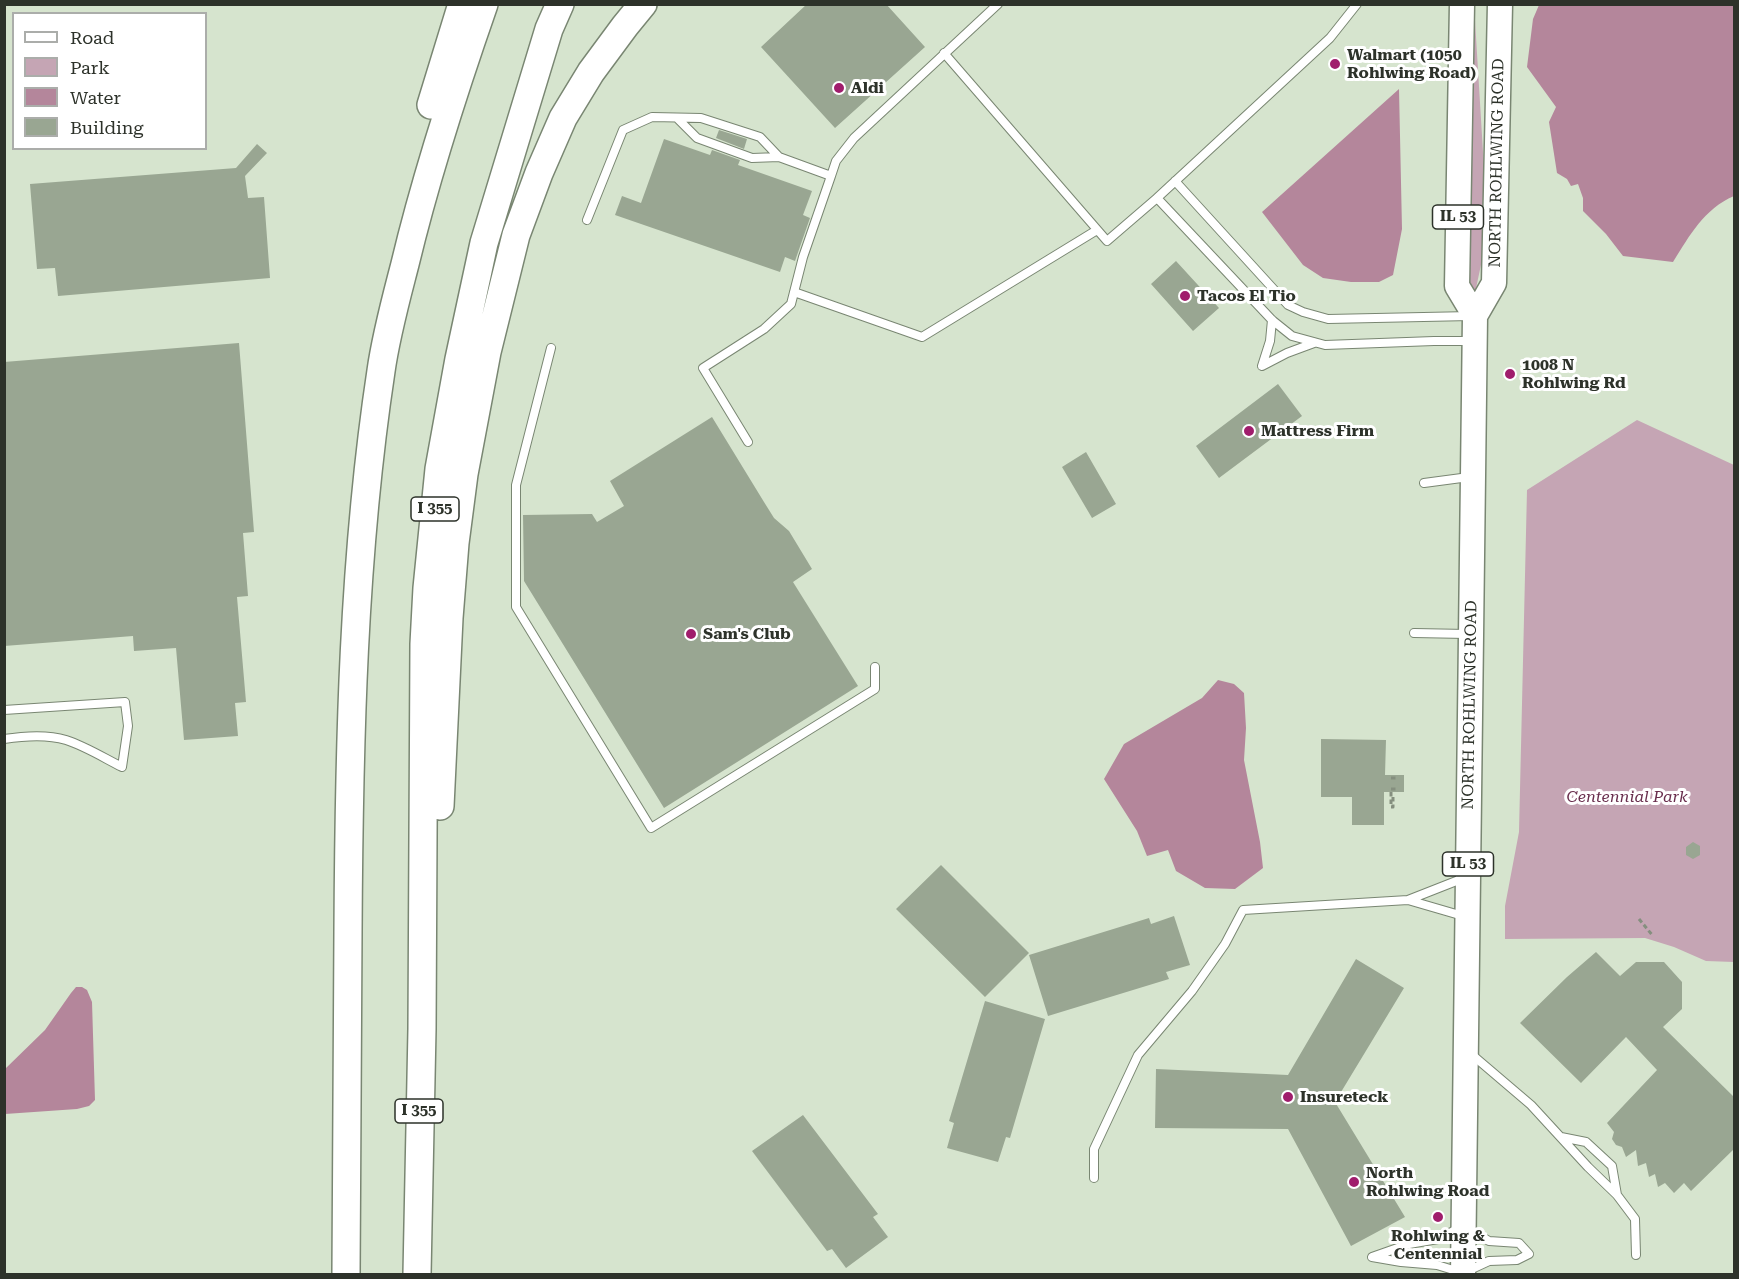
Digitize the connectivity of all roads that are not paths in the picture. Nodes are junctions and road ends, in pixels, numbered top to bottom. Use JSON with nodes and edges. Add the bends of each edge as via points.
{"nodes":[{"id":1,"x":462,"y":4,"type":"edge"},
{"id":2,"x":484,"y":4,"type":"edge"},
{"id":3,"x":560,"y":4,"type":"edge"},
{"id":4,"x":643,"y":4,"type":"edge"},
{"id":5,"x":998,"y":4,"type":"edge"},
{"id":6,"x":1357,"y":4,"type":"edge"},
{"id":7,"x":1462,"y":4,"type":"edge"},
{"id":8,"x":1500,"y":4,"type":"edge"},
{"id":9,"x":944,"y":54,"type":"junction"},
{"id":10,"x":677,"y":118,"type":"junction"},
{"id":11,"x":779,"y":157,"type":"junction"},
{"id":12,"x":831,"y":176,"type":"junction"},
{"id":13,"x":1175,"y":181,"type":"junction"},
{"id":14,"x":1157,"y":198,"type":"junction"},
{"id":15,"x":587,"y":220,"type":"dead end"},
{"id":16,"x":1097,"y":230,"type":"junction"},
{"id":17,"x":794,"y":292,"type":"junction"},
{"id":18,"x":1475,"y":316,"type":"junction"},
{"id":19,"x":1272,"y":320,"type":"junction"},
{"id":20,"x":390,"y":323,"type":"junction"},
{"id":21,"x":1475,"y":342,"type":"junction"},
{"id":22,"x":1314,"y":343,"type":"junction"},
{"id":23,"x":551,"y":348,"type":"dead end"},
{"id":24,"x":748,"y":442,"type":"dead end"},
{"id":25,"x":1473,"y":477,"type":"junction"},
{"id":26,"x":1424,"y":483,"type":"dead end"},
{"id":27,"x":1414,"y":633,"type":"dead end"},
{"id":28,"x":1471,"y":634,"type":"junction"},
{"id":29,"x":875,"y":667,"type":"dead end"},
{"id":30,"x":4,"y":710,"type":"edge"},
{"id":31,"x":4,"y":739,"type":"edge"},
{"id":32,"x":1468,"y":877,"type":"junction"},
{"id":33,"x":1408,"y":900,"type":"junction"},
{"id":34,"x":1468,"y":917,"type":"junction"},
{"id":35,"x":422,"y":1029,"type":"junction"},
{"id":36,"x":1466,"y":1049,"type":"junction"},
{"id":37,"x":1561,"y":1137,"type":"junction"},
{"id":38,"x":1094,"y":1178,"type":"dead end"},
{"id":39,"x":1617,"y":1195,"type":"junction"},
{"id":40,"x":1463,"y":1226,"type":"junction"},
{"id":41,"x":1636,"y":1255,"type":"dead end"},
{"id":42,"x":1463,"y":1274,"type":"edge"},
{"id":43,"x":346,"y":1275,"type":"edge"},
{"id":44,"x":417,"y":1275,"type":"edge"}],
"edges":[{"from":1,"to":20,"type":"highway","via":[[406,189]]},
{"from":2,"to":20,"type":"highway","via":[[426,182]]},
{"from":3,"to":35,"type":"highway","number":"I 355","via":[[484,243],[439,469],[424,644]]},
{"from":4,"to":35,"type":"highway","via":[[591,72],[563,118],[516,234],[487,352],[455,543],[441,800]]},
{"from":5,"to":9,"type":"lane"},
{"from":6,"to":13,"type":"lane","via":[[1330,38]]},
{"from":7,"to":18,"type":"main road","number":"IL 53","via":[[1457,286]]},
{"from":8,"to":18,"type":"main road","name":"NORTH ROHLWING ROAD","number":"IL 53","via":[[1494,283]]},
{"from":9,"to":12,"type":"lane","via":[[854,138],[836,160]]},
{"from":9,"to":16,"type":"lane"},
{"from":10,"to":11,"type":"lane","via":[[701,118],[760,137]]},
{"from":10,"to":11,"type":"lane","via":[[697,138],[752,158]]},
{"from":10,"to":15,"type":"lane","via":[[652,117],[624,130]]},
{"from":11,"to":12,"type":"lane"},
{"from":12,"to":17,"type":"lane"},
{"from":13,"to":14,"type":"lane"},
{"from":13,"to":18,"type":"lane","via":[[1288,305],[1303,312],[1328,319]]},
{"from":14,"to":16,"type":"lane","via":[[1107,241]]},
{"from":14,"to":19,"type":"lane"},
{"from":16,"to":17,"type":"lane","via":[[922,337]]},
{"from":17,"to":24,"type":"lane","via":[[791,304],[764,329],[703,368]]},
{"from":18,"to":21,"type":"main road","name":"NORTH ROHLWING ROAD","number":"IL 53"},
{"from":19,"to":22,"type":"lane","via":[[1292,336]]},
{"from":19,"to":22,"type":"lane","via":[[1262,366]]},
{"from":20,"to":43,"type":"highway","via":[[368,469],[349,777]]},
{"from":21,"to":22,"type":"lane"},
{"from":21,"to":25,"type":"main road","name":"NORTH ROHLWING ROAD","number":"IL 53"},
{"from":23,"to":29,"type":"lane","via":[[516,485],[516,607],[651,828],[875,689]]},
{"from":25,"to":26,"type":"lane"},
{"from":25,"to":28,"type":"main road","name":"NORTH ROHLWING ROAD","number":"IL 53"},
{"from":27,"to":28,"type":"lane"},
{"from":28,"to":32,"type":"main road","name":"NORTH ROHLWING ROAD","number":"IL 53"},
{"from":30,"to":31,"type":"lane","via":[[125,702],[128,726],[122,767],[65,740],[41,736]]},
{"from":32,"to":33,"type":"lane"},
{"from":32,"to":34,"type":"main road","name":"NORTH ROHLWING ROAD","number":"IL 53"},
{"from":33,"to":34,"type":"lane"},
{"from":33,"to":38,"type":"lane","via":[[1244,910],[1192,991],[1138,1055],[1094,1149]]},
{"from":34,"to":36,"type":"main road","name":"NORTH ROHLWING ROAD","number":"IL 53"},
{"from":35,"to":44,"type":"highway","number":"I 355"},
{"from":36,"to":37,"type":"lane","via":[[1531,1105]]},
{"from":36,"to":40,"type":"main road","name":"NORTH ROHLWING ROAD","number":"IL 53"},
{"from":37,"to":39,"type":"lane"},
{"from":37,"to":39,"type":"lane","via":[[1586,1142],[1612,1166]]},
{"from":39,"to":41,"type":"lane","via":[[1635,1219]]},
{"from":40,"to":42,"type":"main road","name":"NORTH ROHLWING ROAD","number":"IL 53"},
{"from":40,"to":42,"type":"lane","via":[[1489,1241],[1519,1243],[1528,1254],[1517,1260],[1489,1261]]},
{"from":40,"to":42,"type":"lane","via":[[1438,1239],[1372,1257],[1437,1265]]}]}
